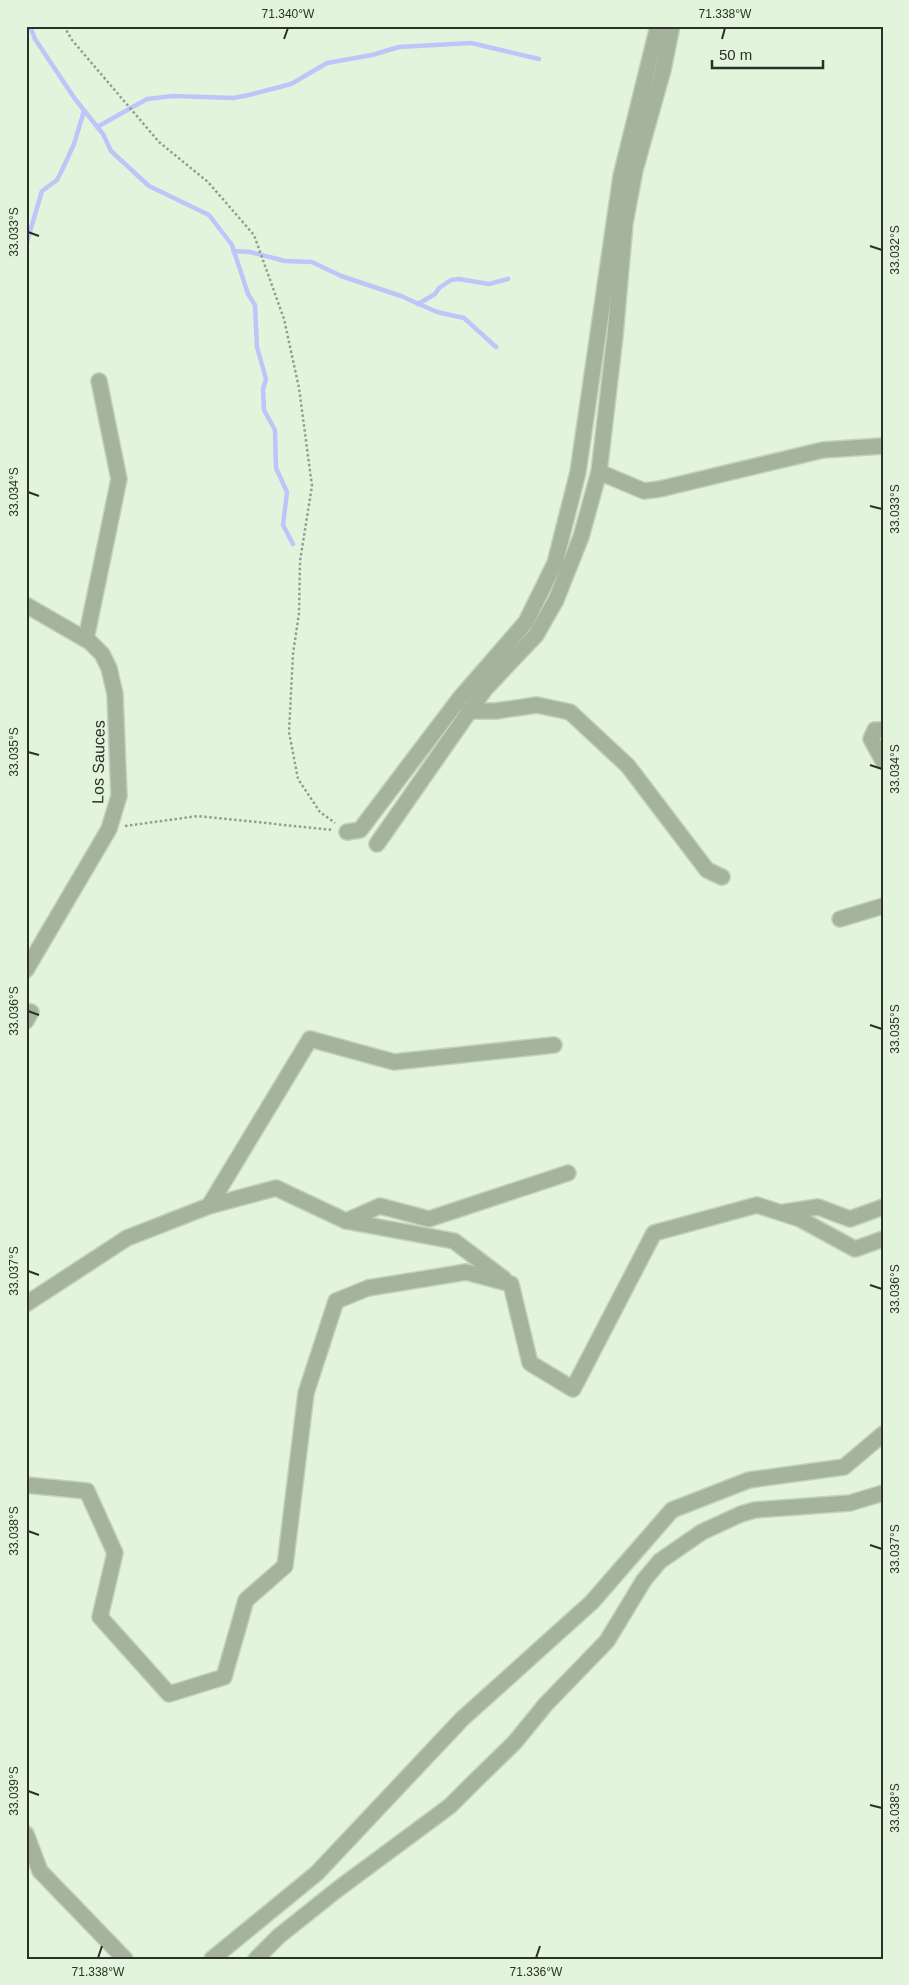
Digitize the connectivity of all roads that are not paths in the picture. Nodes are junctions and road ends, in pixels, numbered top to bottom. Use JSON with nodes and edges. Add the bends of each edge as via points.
{"nodes":[{"id":1,"x":658,"y":26,"type":"edge"},
{"id":2,"x":672,"y":26,"type":"edge"},
{"id":3,"x":99,"y":380,"type":"dead end"},
{"id":4,"x":883,"y":446,"type":"edge"},
{"id":5,"x":599,"y":472,"type":"junction"},
{"id":6,"x":26,"y":605,"type":"edge"},
{"id":7,"x":86,"y":639,"type":"junction"},
{"id":8,"x":468,"y":711,"type":"junction"},
{"id":9,"x":883,"y":730,"type":"edge"},
{"id":10,"x":883,"y":761,"type":"edge"},
{"id":11,"x":347,"y":832,"type":"road end"},
{"id":12,"x":377,"y":844,"type":"dead end"},
{"id":13,"x":722,"y":877,"type":"dead end"},
{"id":14,"x":883,"y":906,"type":"edge"},
{"id":15,"x":840,"y":919,"type":"dead end"},
{"id":16,"x":26,"y":970,"type":"edge"},
{"id":17,"x":554,"y":1045,"type":"dead end"},
{"id":18,"x":568,"y":1173,"type":"dead end"},
{"id":19,"x":209,"y":1206,"type":"junction"},
{"id":20,"x":883,"y":1207,"type":"edge"},
{"id":21,"x":781,"y":1213,"type":"junction"},
{"id":22,"x":346,"y":1221,"type":"junction"},
{"id":23,"x":883,"y":1239,"type":"edge"},
{"id":24,"x":511,"y":1284,"type":"junction"},
{"id":25,"x":26,"y":1304,"type":"edge"},
{"id":26,"x":883,"y":1434,"type":"edge"},
{"id":27,"x":26,"y":1485,"type":"edge"},
{"id":28,"x":883,"y":1493,"type":"edge"},
{"id":29,"x":26,"y":1834,"type":"edge"},
{"id":30,"x":125,"y":1959,"type":"edge"},
{"id":31,"x":212,"y":1959,"type":"edge"},
{"id":32,"x":256,"y":1959,"type":"edge"}],
"edges":[{"from":1,"to":11,"type":"street","via":[[621,176],[578,472],[556,562],[526,622],[460,698],[360,830]]},
{"from":2,"to":5,"type":"street","via":[[635,170],[625,223]]},
{"from":3,"to":7,"type":"street","via":[[119,479]]},
{"from":4,"to":5,"type":"street","via":[[823,450],[644,491]]},
{"from":5,"to":8,"type":"street","via":[[581,537],[556,600],[536,636]]},
{"from":6,"to":7,"type":"street","name":"Los Sauces"},
{"from":7,"to":16,"type":"street","name":"Los Sauces","via":[[102,654],[116,694],[119,796],[109,828]]},
{"from":8,"to":12,"type":"street"},
{"from":8,"to":13,"type":"street","via":[[537,705],[570,712],[628,766],[706,870]]},
{"from":9,"to":10,"type":"street","via":[[875,730],[871,739]]},
{"from":14,"to":15,"type":"street"},
{"from":17,"to":19,"type":"street","via":[[394,1062],[310,1039]]},
{"from":18,"to":22,"type":"street","via":[[429,1219],[380,1206]]},
{"from":19,"to":22,"type":"street","via":[[276,1188]]},
{"from":19,"to":25,"type":"street","via":[[127,1238]]},
{"from":20,"to":21,"type":"street","via":[[850,1219],[818,1206]]},
{"from":21,"to":23,"type":"street","via":[[800,1219],[856,1249]]},
{"from":21,"to":24,"type":"street","via":[[757,1205],[654,1233],[572,1389],[530,1363]]},
{"from":22,"to":24,"type":"street","via":[[454,1242]]},
{"from":24,"to":27,"type":"street","via":[[466,1272],[368,1288],[336,1301],[306,1393],[285,1566],[246,1600],[224,1677],[169,1694],[100,1617],[115,1553],[87,1491]]},
{"from":26,"to":31,"type":"street","via":[[844,1468],[749,1480],[672,1510],[592,1602],[462,1719],[317,1873]]},
{"from":28,"to":32,"type":"street","via":[[850,1503],[754,1510],[702,1532],[668,1553],[651,1570],[607,1641],[495,1762],[450,1806],[278,1936]]},
{"from":29,"to":30,"type":"street","via":[[40,1871]]}]}
